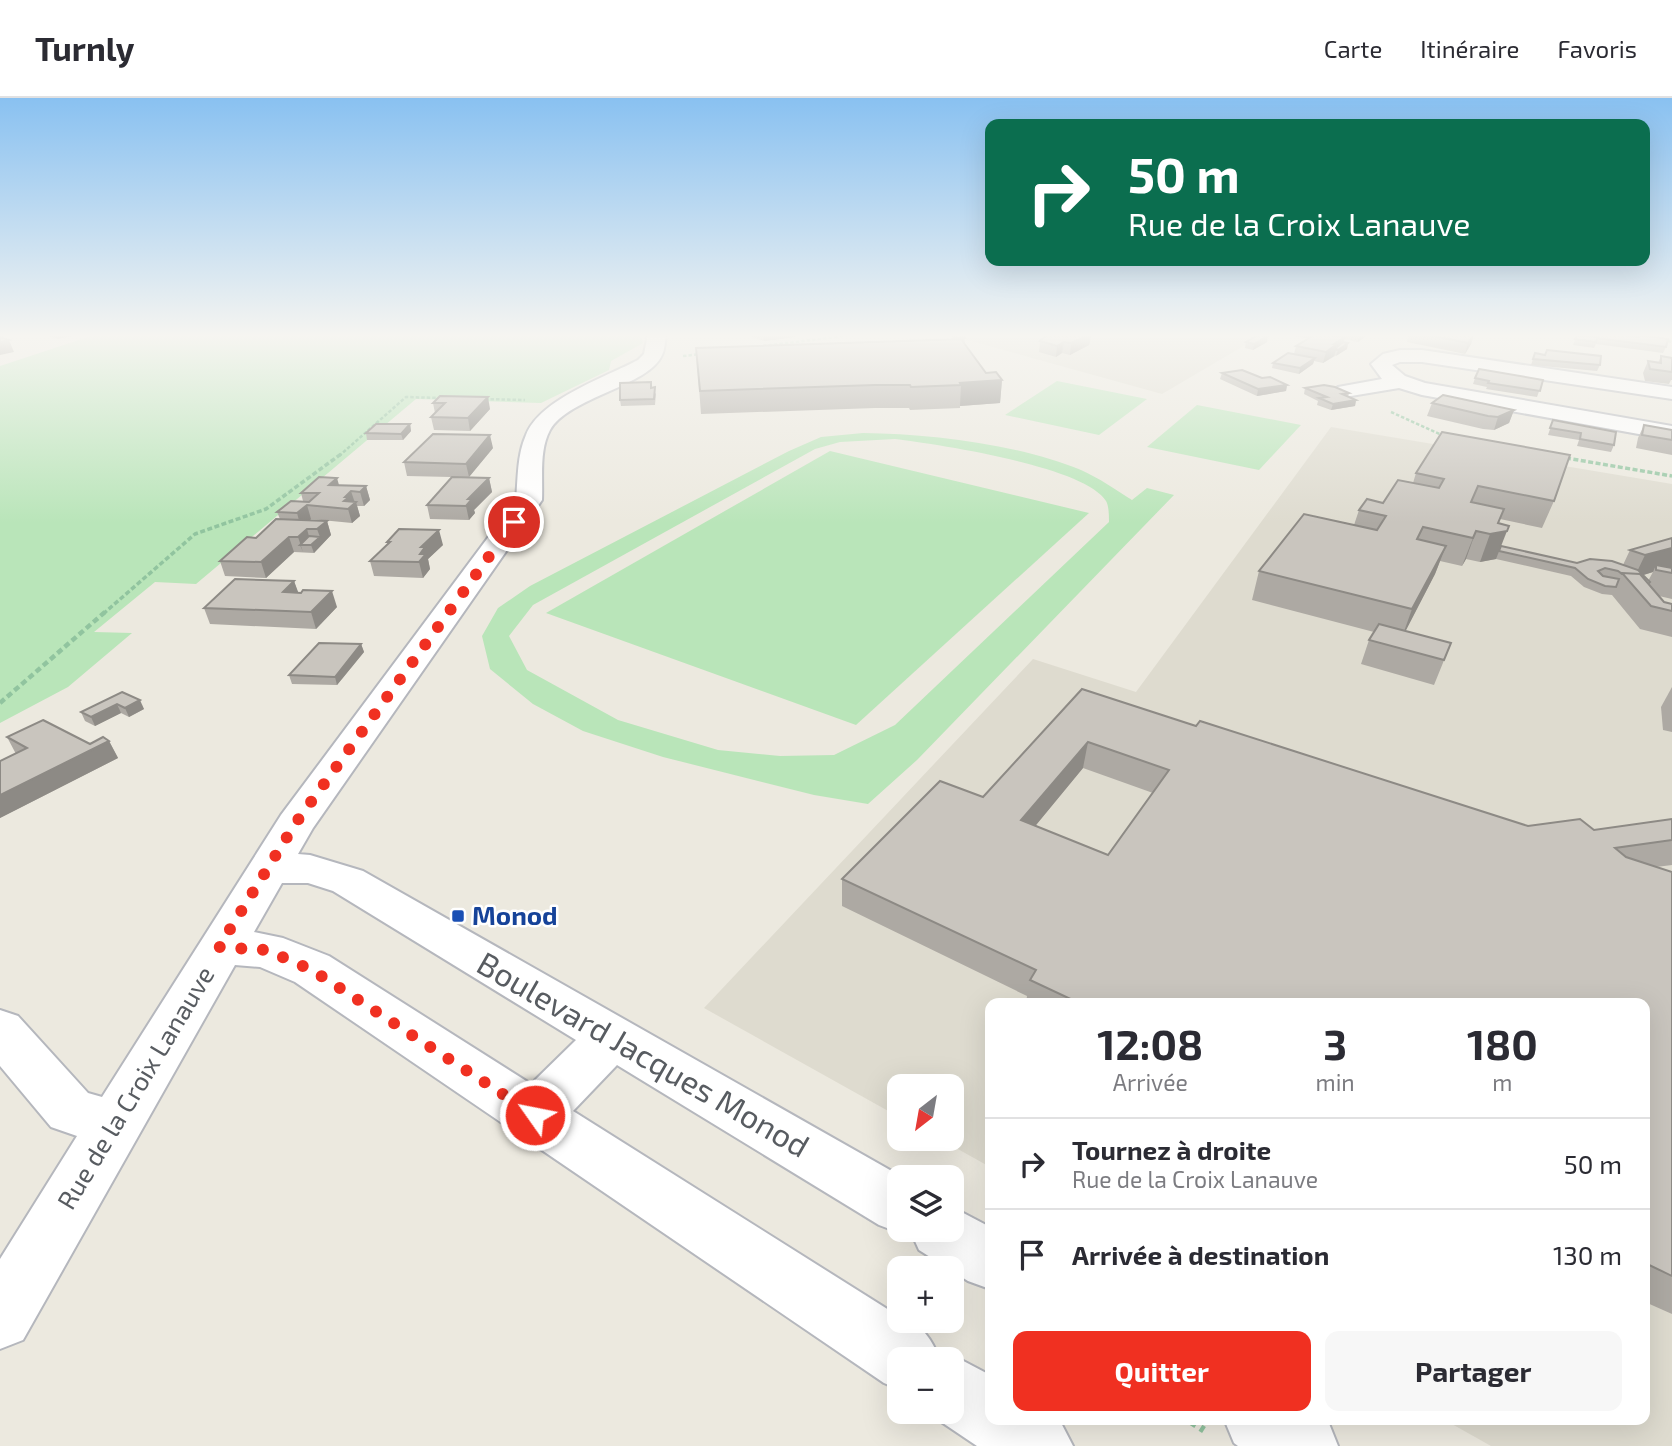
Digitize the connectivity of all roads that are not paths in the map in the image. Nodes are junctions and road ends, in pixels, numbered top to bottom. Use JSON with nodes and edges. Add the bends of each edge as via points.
{"nodes":[{"id":1,"x":581,"y":397,"type":"edge"},
{"id":2,"x":1462,"y":397,"type":"edge"},
{"id":3,"x":1672,"y":433,"type":"edge"},
{"id":4,"x":268,"y":868,"type":"junction"},
{"id":5,"x":219,"y":947,"type":"junction"},
{"id":6,"x":0,"y":1030,"type":"edge"},
{"id":7,"x":613,"y":1036,"type":"junction"},
{"id":8,"x":535,"y":1115,"type":"junction"},
{"id":9,"x":116,"y":1125,"type":"junction"},
{"id":10,"x":887,"y":1198,"type":"edge"},
{"id":11,"x":960,"y":1242,"type":"edge"},
{"id":12,"x":985,"y":1257,"type":"edge"},
{"id":13,"x":0,"y":1317,"type":"edge"},
{"id":14,"x":887,"y":1347,"type":"edge"},
{"id":15,"x":964,"y":1398,"type":"edge"},
{"id":16,"x":985,"y":1412,"type":"edge"},
{"id":17,"x":1006,"y":1425,"type":"edge"},
{"id":18,"x":1268,"y":1425,"type":"edge"},
{"id":19,"x":1038,"y":1446,"type":"edge"},
{"id":20,"x":1303,"y":1446,"type":"edge"}],
"edges":[{"from":1,"to":4,"type":"street","name":"Rue de la Croix Lanauve","via":[[540,428],[534,444],[529,500]]},
{"from":2,"to":3,"type":"street"},
{"from":4,"to":5,"type":"street","name":"Rue de la Croix Lanauve"},
{"from":4,"to":7,"type":"street","name":"Boulevard Jacques Monod","via":[[310,869],[348,881]]},
{"from":5,"to":8,"type":"street","via":[[266,950],[312,970]]},
{"from":5,"to":9,"type":"street","name":"Rue de la Croix Lanauve"},
{"from":6,"to":9,"type":"street","via":[[70,1111]]},
{"from":7,"to":8,"type":"street"},
{"from":7,"to":10,"type":"street","name":"Boulevard Jacques Monod"},
{"from":8,"to":14,"type":"street"},
{"from":9,"to":13,"type":"street","name":"Rue de la Croix Lanauve"},
{"from":11,"to":12,"type":"street"},
{"from":15,"to":16,"type":"street"},
{"from":17,"to":19,"type":"street"},
{"from":18,"to":20,"type":"street"}]}
